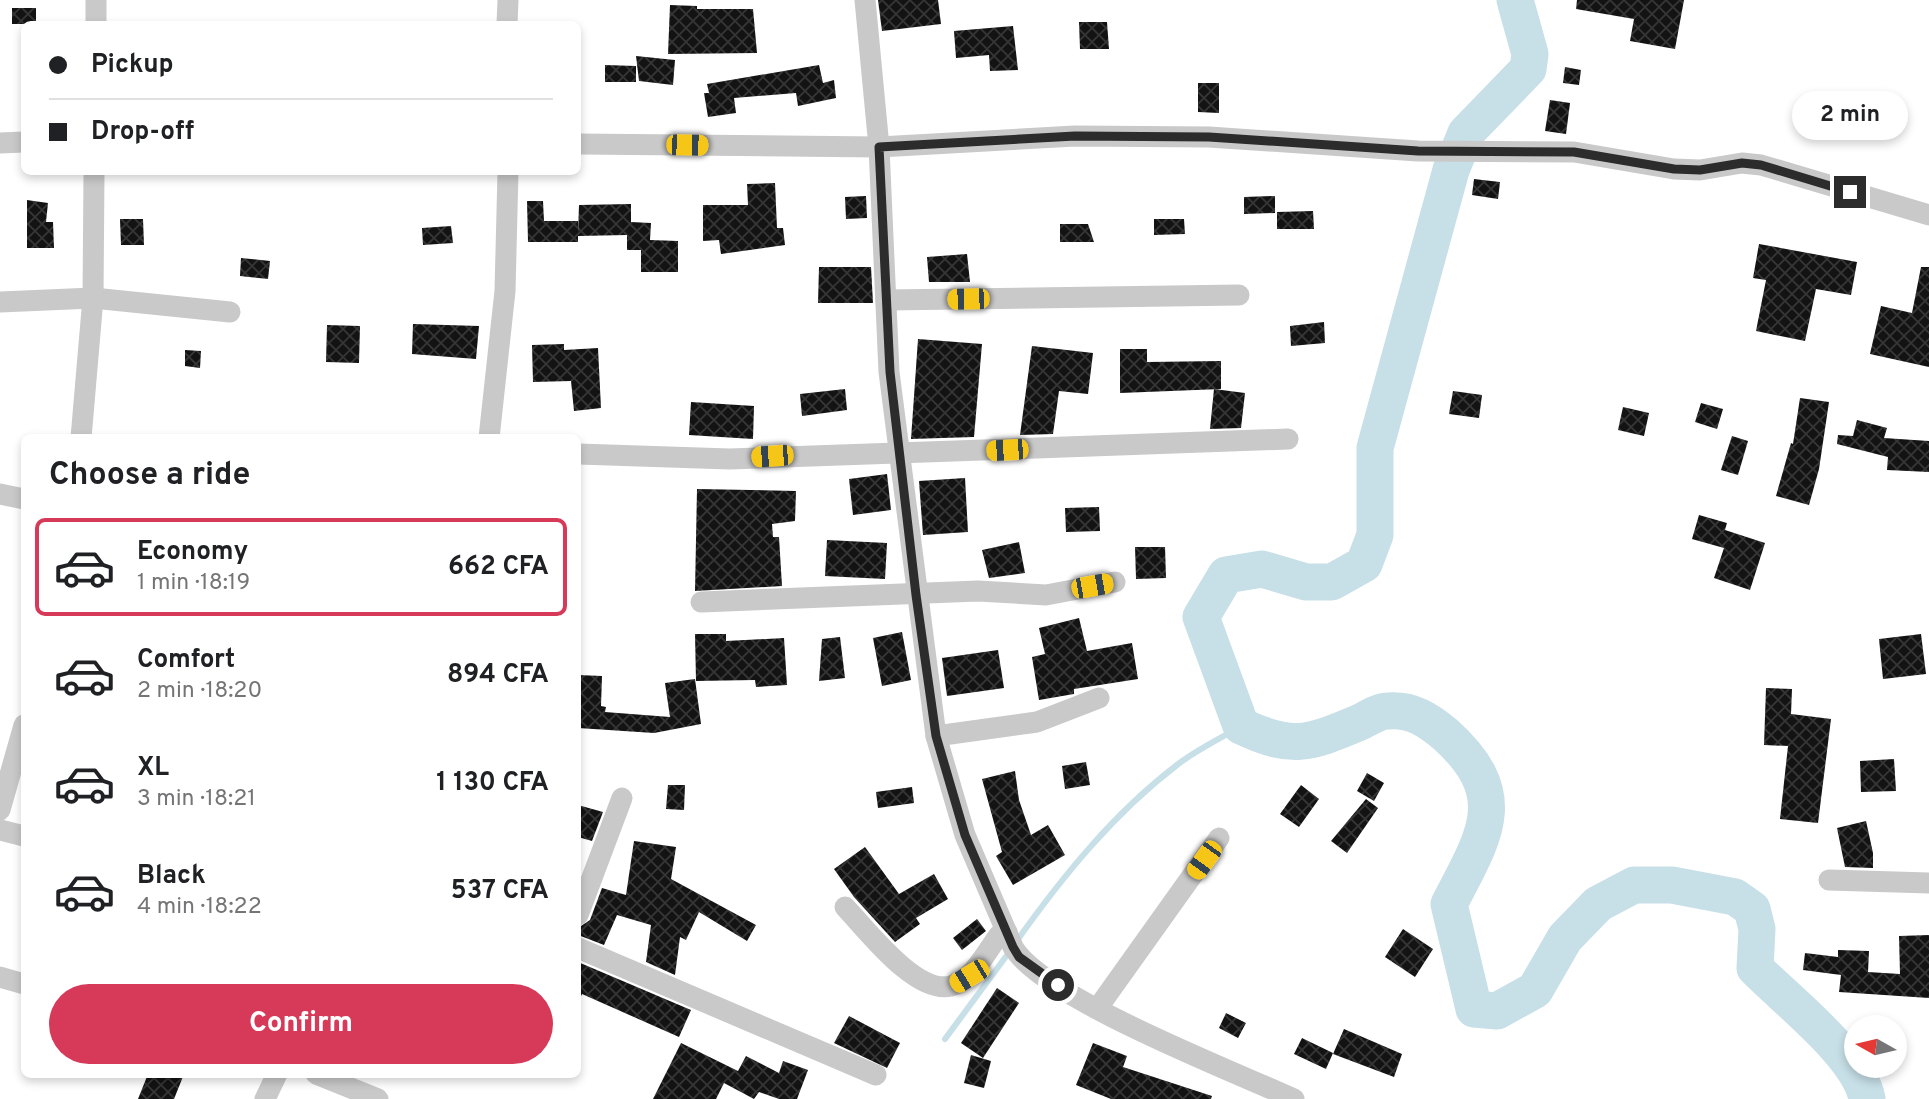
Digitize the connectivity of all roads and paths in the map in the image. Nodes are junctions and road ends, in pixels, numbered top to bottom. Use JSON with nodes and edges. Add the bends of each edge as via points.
{"nodes":[{"id":1,"x":96,"y":0,"type":"edge"},
{"id":2,"x":508,"y":0,"type":"edge"},
{"id":3,"x":865,"y":0,"type":"edge"},
{"id":4,"x":96,"y":21,"type":"edge"},
{"id":5,"x":507,"y":21,"type":"edge"},
{"id":6,"x":21,"y":142,"type":"edge"},
{"id":7,"x":0,"y":143,"type":"edge"},
{"id":8,"x":581,"y":144,"type":"edge"},
{"id":9,"x":879,"y":147,"type":"junction"},
{"id":10,"x":94,"y":175,"type":"edge"},
{"id":11,"x":508,"y":175,"type":"edge"},
{"id":12,"x":1929,"y":215,"type":"edge"},
{"id":13,"x":1239,"y":295,"type":"dead end"},
{"id":14,"x":93,"y":298,"type":"junction"},
{"id":15,"x":886,"y":300,"type":"junction"},
{"id":16,"x":0,"y":302,"type":"edge"},
{"id":17,"x":230,"y":312,"type":"dead end"},
{"id":18,"x":81,"y":434,"type":"edge"},
{"id":19,"x":489,"y":434,"type":"edge"},
{"id":20,"x":1288,"y":439,"type":"dead end"},
{"id":21,"x":581,"y":454,"type":"edge"},
{"id":22,"x":898,"y":455,"type":"junction"},
{"id":23,"x":0,"y":494,"type":"edge"},
{"id":24,"x":21,"y":498,"type":"edge"},
{"id":25,"x":1115,"y":582,"type":"dead end"},
{"id":26,"x":916,"y":595,"type":"junction"},
{"id":27,"x":701,"y":602,"type":"dead end"},
{"id":28,"x":1099,"y":698,"type":"dead end"},
{"id":29,"x":21,"y":736,"type":"edge"},
{"id":30,"x":936,"y":736,"type":"junction"},
{"id":31,"x":622,"y":798,"type":"dead end"},
{"id":32,"x":0,"y":810,"type":"edge"},
{"id":33,"x":0,"y":830,"type":"edge"},
{"id":34,"x":21,"y":835,"type":"edge"},
{"id":35,"x":1219,"y":838,"type":"dead end"},
{"id":36,"x":1829,"y":880,"type":"dead end"},
{"id":37,"x":1929,"y":883,"type":"edge"},
{"id":38,"x":581,"y":907,"type":"edge"},
{"id":39,"x":845,"y":907,"type":"dead end"},
{"id":40,"x":1007,"y":932,"type":"junction"},
{"id":41,"x":581,"y":949,"type":"edge"},
{"id":42,"x":0,"y":977,"type":"edge"},
{"id":43,"x":21,"y":983,"type":"edge"},
{"id":44,"x":1097,"y":1009,"type":"junction"},
{"id":45,"x":876,"y":1075,"type":"dead end"},
{"id":46,"x":275,"y":1078,"type":"edge"},
{"id":47,"x":326,"y":1078,"type":"edge"},
{"id":48,"x":265,"y":1099,"type":"edge"},
{"id":49,"x":378,"y":1099,"type":"edge"},
{"id":50,"x":1294,"y":1099,"type":"edge"}],
"edges":[{"from":1,"to":4,"type":"street"},
{"from":2,"to":5,"type":"street"},
{"from":3,"to":9,"type":"street"},
{"from":6,"to":7,"type":"street"},
{"from":8,"to":9,"type":"street"},
{"from":9,"to":12,"type":"street","via":[[1102,136],[1209,137],[1418,151],[1574,152],[1687,170],[1761,165]]},
{"from":9,"to":15,"type":"street"},
{"from":10,"to":14,"type":"street"},
{"from":11,"to":19,"type":"street","via":[[505,292]]},
{"from":13,"to":15,"type":"street"},
{"from":14,"to":16,"type":"street"},
{"from":14,"to":17,"type":"street"},
{"from":14,"to":18,"type":"street"},
{"from":15,"to":22,"type":"street"},
{"from":20,"to":22,"type":"street"},
{"from":21,"to":22,"type":"street","via":[[730,459]]},
{"from":22,"to":26,"type":"street"},
{"from":23,"to":24,"type":"street"},
{"from":25,"to":26,"type":"street","via":[[1046,595],[978,591]]},
{"from":26,"to":27,"type":"street"},
{"from":26,"to":30,"type":"street"},
{"from":28,"to":30,"type":"street","via":[[1037,722]]},
{"from":29,"to":32,"type":"street"},
{"from":30,"to":40,"type":"street","via":[[965,835]]},
{"from":31,"to":38,"type":"street"},
{"from":33,"to":34,"type":"street"},
{"from":35,"to":44,"type":"street"},
{"from":36,"to":37,"type":"street"},
{"from":39,"to":40,"type":"street","via":[[913,977],[932,985],[951,986],[969,976],[999,935]]},
{"from":40,"to":44,"type":"street","via":[[1019,957]]},
{"from":41,"to":45,"type":"street"},
{"from":42,"to":43,"type":"street"},
{"from":44,"to":50,"type":"street"},
{"from":46,"to":48,"type":"street"},
{"from":47,"to":49,"type":"street"}]}
